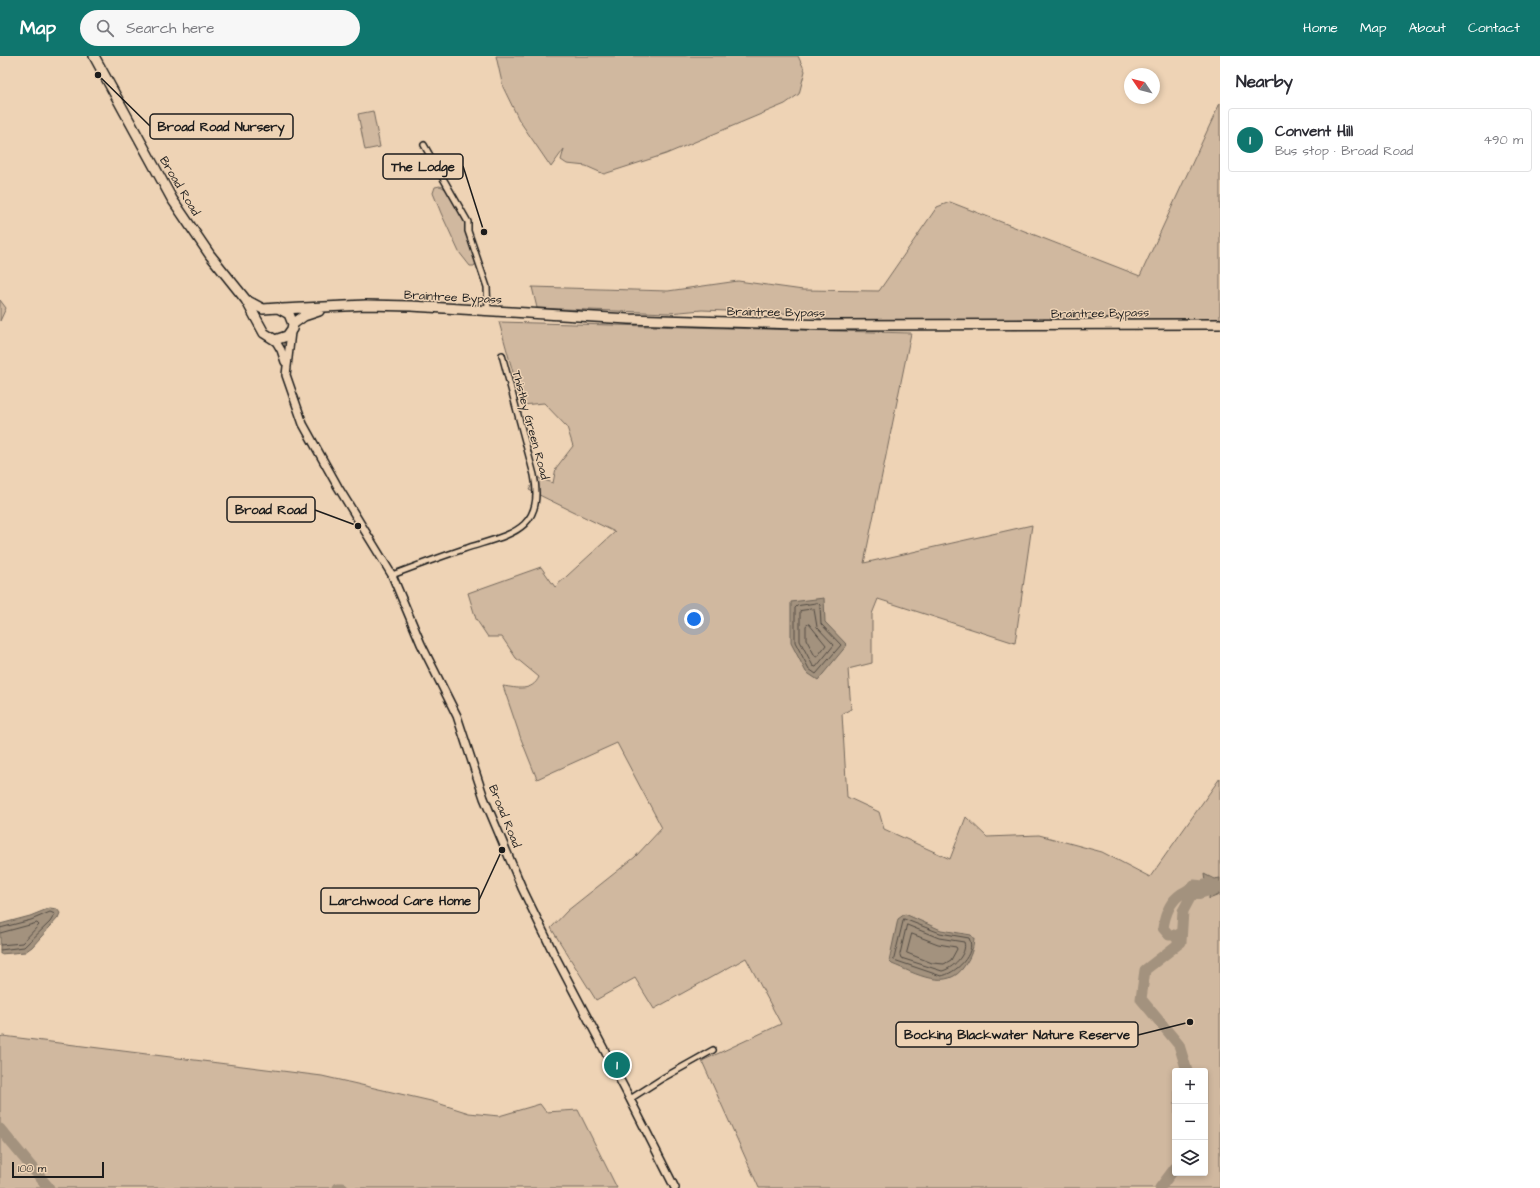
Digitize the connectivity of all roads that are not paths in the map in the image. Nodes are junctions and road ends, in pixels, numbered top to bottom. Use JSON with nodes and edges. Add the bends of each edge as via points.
{"nodes":[{"id":1,"x":94,"y":56,"type":"edge"},
{"id":2,"x":424,"y":145,"type":"dead end"},
{"id":3,"x":246,"y":300,"type":"junction"},
{"id":4,"x":332,"y":308,"type":"junction"},
{"id":5,"x":269,"y":310,"type":"junction"},
{"id":6,"x":282,"y":310,"type":"junction"},
{"id":7,"x":488,"y":311,"type":"junction"},
{"id":8,"x":1220,"y":324,"type":"edge"},
{"id":9,"x":261,"y":328,"type":"junction"},
{"id":10,"x":292,"y":328,"type":"junction"},
{"id":11,"x":275,"y":340,"type":"junction"},
{"id":12,"x":502,"y":355,"type":"dead end"},
{"id":13,"x":286,"y":366,"type":"junction"},
{"id":14,"x":392,"y":575,"type":"junction"},
{"id":15,"x":713,"y":1050,"type":"dead end"},
{"id":16,"x":630,"y":1099,"type":"junction"},
{"id":17,"x":675,"y":1188,"type":"edge"}],
"edges":[{"from":1,"to":3,"type":"highway","name":"Broad Road","via":[[172,199],[210,255]]},
{"from":2,"to":7,"type":"street","via":[[468,222],[468,231],[487,287]]},
{"from":3,"to":5,"type":"highway","name":"Broad Road"},
{"from":3,"to":9,"type":"highway","name":"Broad Road"},
{"from":4,"to":6,"type":"highway","name":"Braintree Bypass"},
{"from":4,"to":7,"type":"highway","name":"Braintree Bypass","via":[[366,305]]},
{"from":4,"to":10,"type":"highway","name":"Braintree Bypass","via":[[304,316]]},
{"from":5,"to":6,"type":"highway","name":"Broad Road"},
{"from":5,"to":9,"type":"highway","via":[[263,316]]},
{"from":6,"to":10,"type":"highway","via":[[289,314]]},
{"from":7,"to":8,"type":"highway","name":"Braintree Bypass","via":[[628,319],[828,325]]},
{"from":9,"to":11,"type":"highway","name":"Broad Road"},
{"from":10,"to":11,"type":"highway","via":[[282,339]]},
{"from":10,"to":13,"type":"main road","name":"Broad Road"},
{"from":11,"to":13,"type":"main road","name":"Broad Road","via":[[282,350]]},
{"from":12,"to":14,"type":"street","name":"Thistley Green Road","via":[[537,486],[534,507],[514,533]]},
{"from":13,"to":14,"type":"main road","name":"Broad Road","via":[[290,390],[306,431]]},
{"from":14,"to":16,"type":"main road","name":"Broad Road","via":[[457,716],[484,798],[522,888],[552,952]]},
{"from":15,"to":16,"type":"street"},
{"from":16,"to":17,"type":"main road","name":"Broad Road"}]}
